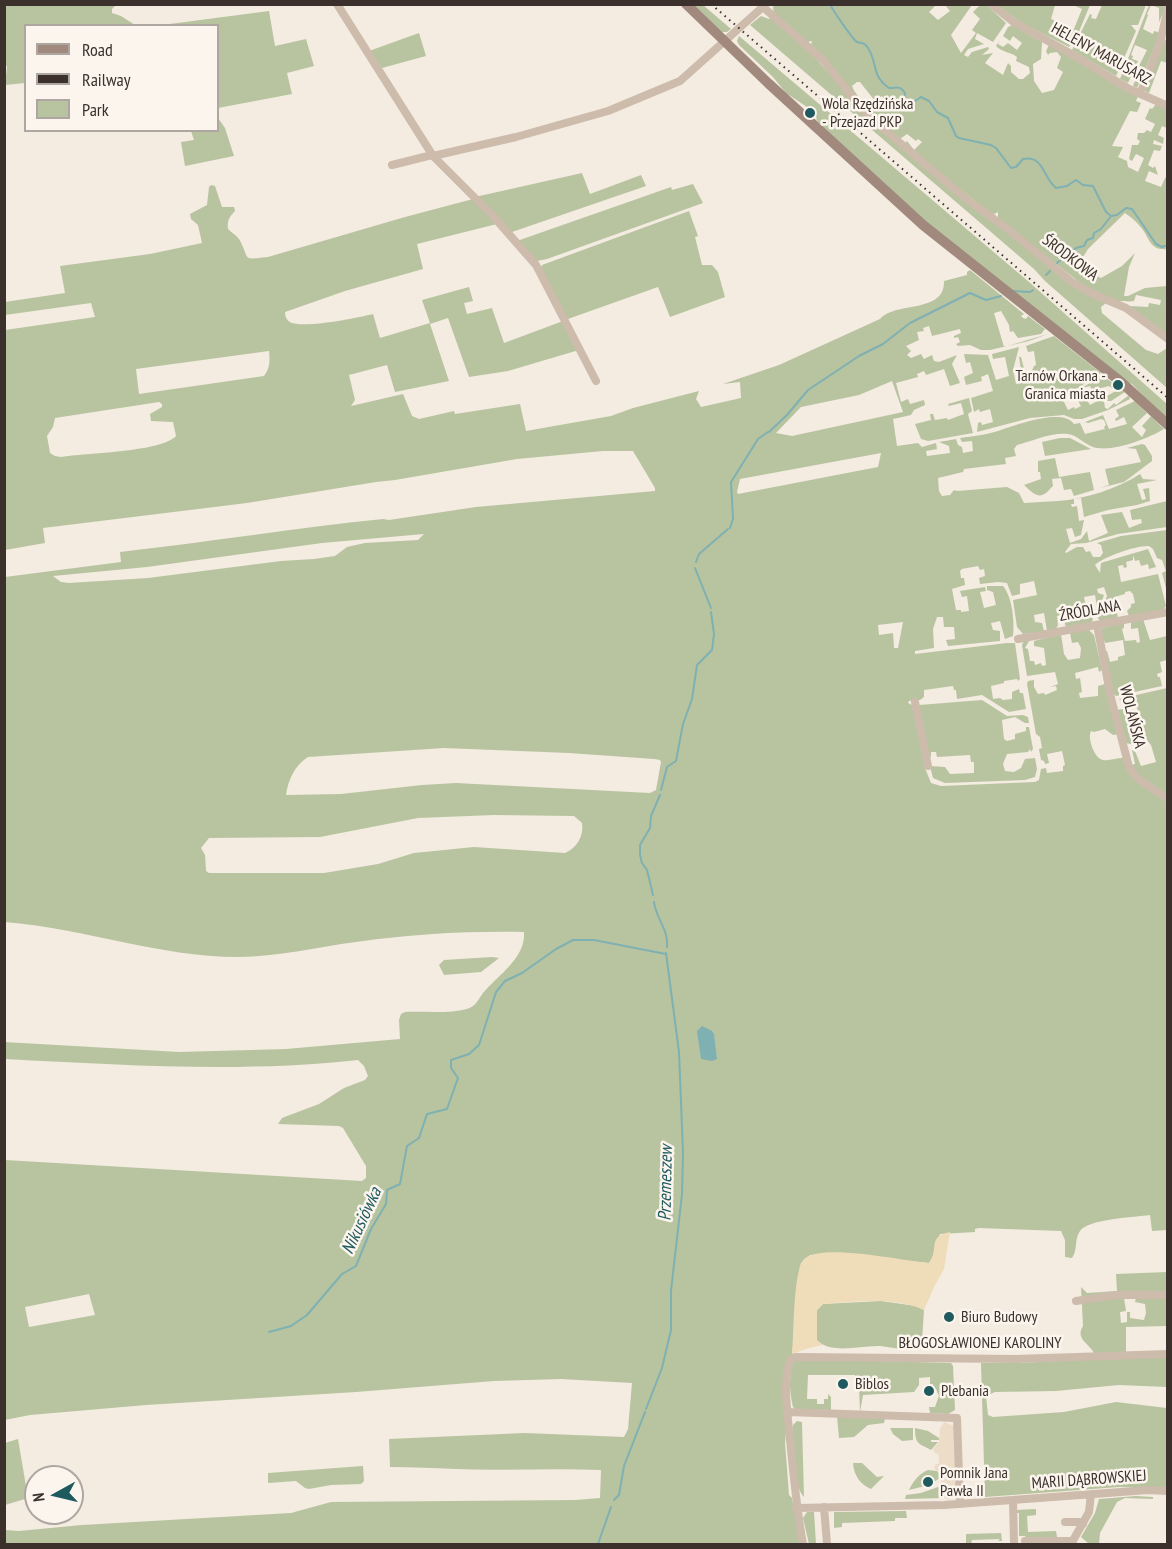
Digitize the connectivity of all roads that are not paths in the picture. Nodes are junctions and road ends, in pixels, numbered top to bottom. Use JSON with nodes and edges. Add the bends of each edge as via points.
{"nodes":[{"id":1,"x":337,"y":4,"type":"edge"},
{"id":2,"x":686,"y":4,"type":"edge"},
{"id":3,"x":991,"y":4,"type":"edge"},
{"id":4,"x":761,"y":6,"type":"edge"},
{"id":5,"x":1167,"y":8,"type":"edge"},
{"id":6,"x":724,"y":43,"type":"junction"},
{"id":7,"x":1140,"y":94,"type":"junction"},
{"id":8,"x":1167,"y":106,"type":"edge"},
{"id":9,"x":433,"y":155,"type":"junction"},
{"id":10,"x":392,"y":165,"type":"dead end"},
{"id":11,"x":1167,"y":339,"type":"edge"},
{"id":12,"x":596,"y":381,"type":"dead end"},
{"id":13,"x":1167,"y":425,"type":"edge"},
{"id":14,"x":1167,"y":612,"type":"edge"},
{"id":15,"x":1097,"y":625,"type":"junction"},
{"id":16,"x":1018,"y":639,"type":"dead end"},
{"id":17,"x":915,"y":702,"type":"dead end"},
{"id":18,"x":928,"y":766,"type":"dead end"},
{"id":19,"x":1167,"y":799,"type":"edge"},
{"id":20,"x":1167,"y":1295,"type":"edge"},
{"id":21,"x":1076,"y":1301,"type":"dead end"},
{"id":22,"x":1167,"y":1354,"type":"edge"},
{"id":23,"x":788,"y":1412,"type":"junction"},
{"id":24,"x":1167,"y":1491,"type":"edge"},
{"id":25,"x":1091,"y":1494,"type":"junction"},
{"id":26,"x":1013,"y":1500,"type":"junction"},
{"id":27,"x":960,"y":1504,"type":"junction"},
{"id":28,"x":824,"y":1507,"type":"junction"},
{"id":29,"x":796,"y":1508,"type":"junction"},
{"id":30,"x":1065,"y":1522,"type":"dead end"},
{"id":31,"x":1083,"y":1524,"type":"junction"},
{"id":32,"x":1025,"y":1541,"type":"dead end"},
{"id":33,"x":1072,"y":1543,"type":"edge"},
{"id":34,"x":804,"y":1545,"type":"edge"},
{"id":35,"x":827,"y":1545,"type":"edge"},
{"id":36,"x":1014,"y":1545,"type":"edge"}],
"edges":[{"from":1,"to":9,"type":"street"},
{"from":2,"to":6,"type":"street"},
{"from":3,"to":7,"type":"street","name":"HELENY MARUSARZ","via":[[1010,20]]},
{"from":4,"to":6,"type":"street"},
{"from":4,"to":11,"type":"street","name":"ŚRODKOWA","via":[[823,60],[866,114],[906,149],[1072,282],[1126,308]]},
{"from":5,"to":7,"type":"street","via":[[1160,43]]},
{"from":6,"to":9,"type":"street","via":[[683,79],[608,111],[531,134]]},
{"from":6,"to":13,"type":"street","via":[[915,217],[1121,382]]},
{"from":7,"to":8,"type":"street","name":"HELENY MARUSARZ"},
{"from":9,"to":10,"type":"street"},
{"from":9,"to":12,"type":"street","via":[[536,265]]},
{"from":14,"to":15,"type":"street","name":"ŹRÓDLANA"},
{"from":15,"to":16,"type":"street","name":"ŹRÓDLANA"},
{"from":15,"to":19,"type":"street","name":"WOLAŃSKA","via":[[1129,767],[1138,779]]},
{"from":17,"to":18,"type":"street"},
{"from":20,"to":21,"type":"street","via":[[1116,1295]]},
{"from":22,"to":23,"type":"street","name":"BŁOGOSŁAWIONEJ KAROLINY","via":[[1005,1359],[801,1355],[790,1360]]},
{"from":23,"to":27,"type":"street","via":[[957,1418]]},
{"from":23,"to":29,"type":"street"},
{"from":24,"to":25,"type":"street","name":"MARII DĄBROWSKIEJ"},
{"from":25,"to":26,"type":"street","name":"MARII DĄBROWSKIEJ"},
{"from":25,"to":31,"type":"street"},
{"from":26,"to":27,"type":"street","name":"MARII DĄBROWSKIEJ"},
{"from":26,"to":36,"type":"street"},
{"from":27,"to":28,"type":"street","name":"MARII DĄBROWSKIEJ"},
{"from":28,"to":29,"type":"street","name":"MARII DĄBROWSKIEJ"},
{"from":28,"to":35,"type":"street"},
{"from":29,"to":34,"type":"street"},
{"from":30,"to":31,"type":"street"},
{"from":31,"to":33,"type":"street"},
{"from":32,"to":33,"type":"street"}]}
